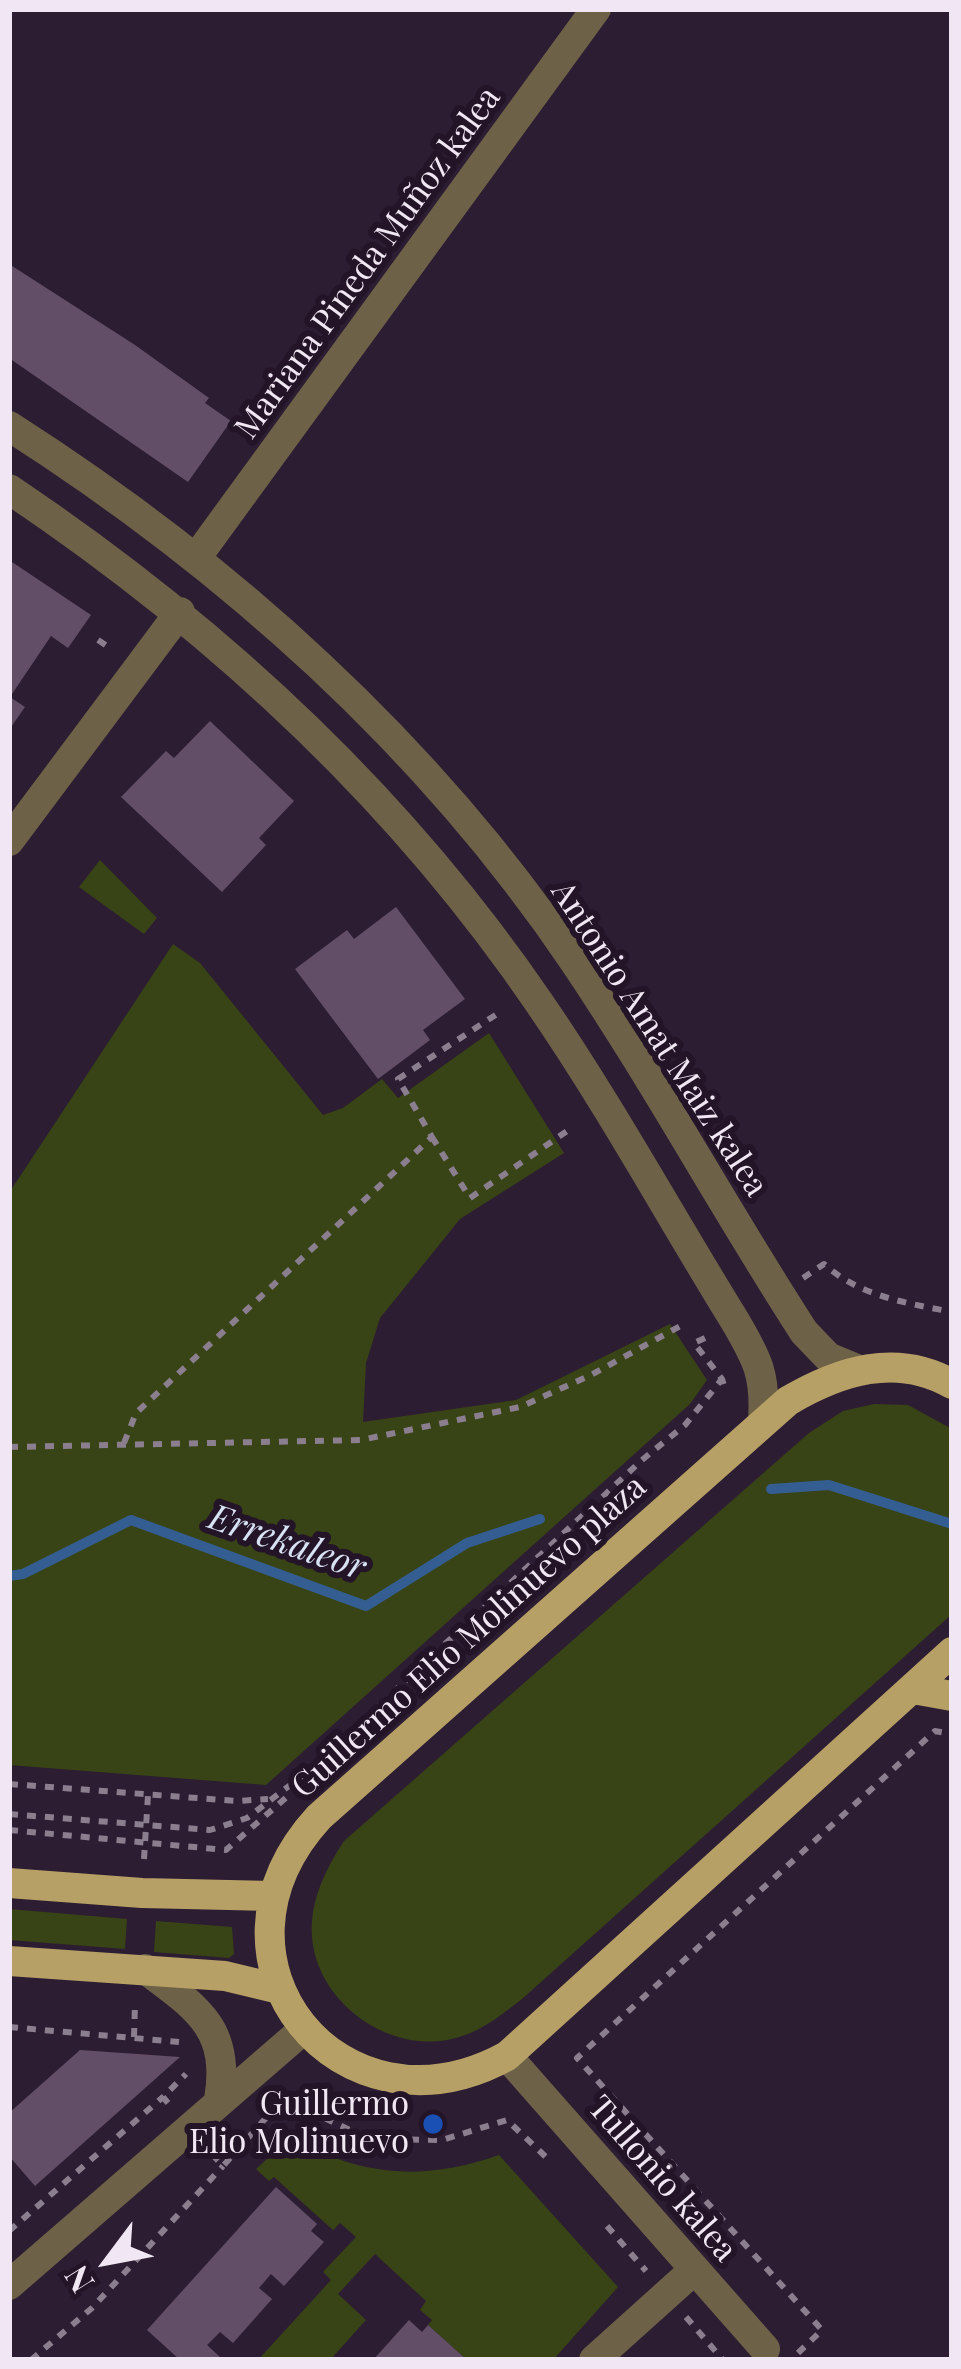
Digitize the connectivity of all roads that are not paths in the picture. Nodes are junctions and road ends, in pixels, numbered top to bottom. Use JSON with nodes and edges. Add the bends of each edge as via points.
{"nodes":[{"id":1,"x":596,"y":9,"type":"edge"},
{"id":2,"x":9,"y":426,"type":"edge"},
{"id":3,"x":9,"y":489,"type":"edge"},
{"id":4,"x":196,"y":558,"type":"junction"},
{"id":5,"x":180,"y":612,"type":"junction"},
{"id":6,"x":9,"y":841,"type":"edge"},
{"id":7,"x":857,"y":1369,"type":"junction"},
{"id":8,"x":952,"y":1384,"type":"edge"},
{"id":9,"x":763,"y":1421,"type":"junction"},
{"id":10,"x":952,"y":1652,"type":"edge"},
{"id":11,"x":913,"y":1689,"type":"junction"},
{"id":12,"x":952,"y":1696,"type":"edge"},
{"id":13,"x":9,"y":1882,"type":"edge"},
{"id":14,"x":272,"y":1896,"type":"junction"},
{"id":15,"x":9,"y":1960,"type":"edge"},
{"id":16,"x":145,"y":1969,"type":"junction"},
{"id":17,"x":278,"y":1989,"type":"junction"},
{"id":18,"x":304,"y":2029,"type":"junction"},
{"id":19,"x":506,"y":2056,"type":"junction"},
{"id":20,"x":219,"y":2100,"type":"junction"},
{"id":21,"x":694,"y":2270,"type":"junction"},
{"id":22,"x":9,"y":2285,"type":"edge"},
{"id":23,"x":778,"y":2355,"type":"edge"},
{"id":24,"x":594,"y":2360,"type":"edge"}],
"edges":[{"from":1,"to":4,"type":"street","name":"Mariana Pineda Muñoz kalea"},
{"from":2,"to":4,"type":"street","name":"Antonio Amat Maiz kalea"},
{"from":3,"to":5,"type":"street"},
{"from":4,"to":7,"type":"street","name":"Antonio Amat Maiz kalea","via":[[389,732],[479,835],[573,959],[804,1332],[828,1357]]},
{"from":5,"to":6,"type":"street"},
{"from":5,"to":9,"type":"street","via":[[387,808],[540,1004],[760,1365]]},
{"from":7,"to":8,"type":"main road","name":"Guillermo Elio Molinuevo plaza","via":[[910,1368]]},
{"from":7,"to":9,"type":"main road","name":"Guillermo Elio Molinuevo plaza","via":[[824,1380]]},
{"from":9,"to":14,"type":"main road","name":"Guillermo Elio Molinuevo plaza","via":[[319,1817],[286,1858]]},
{"from":10,"to":11,"type":"main road","name":"Guillermo Elio Molinuevo plaza"},
{"from":11,"to":12,"type":"main road"},
{"from":11,"to":19,"type":"main road","name":"Guillermo Elio Molinuevo plaza"},
{"from":13,"to":14,"type":"main road"},
{"from":14,"to":17,"type":"main road","name":"Guillermo Elio Molinuevo plaza","via":[[269,1945]]},
{"from":15,"to":16,"type":"main road"},
{"from":16,"to":17,"type":"main road"},
{"from":16,"to":20,"type":"street","via":[[201,2012],[219,2041]]},
{"from":17,"to":18,"type":"main road","name":"Guillermo Elio Molinuevo plaza"},
{"from":18,"to":19,"type":"main road","name":"Guillermo Elio Molinuevo plaza","via":[[337,2056],[399,2079],[436,2082]]},
{"from":18,"to":20,"type":"street"},
{"from":19,"to":21,"type":"street","name":"Tullonio kalea"},
{"from":20,"to":22,"type":"street"},
{"from":21,"to":23,"type":"street","name":"Tullonio kalea"},
{"from":21,"to":24,"type":"street"}]}
